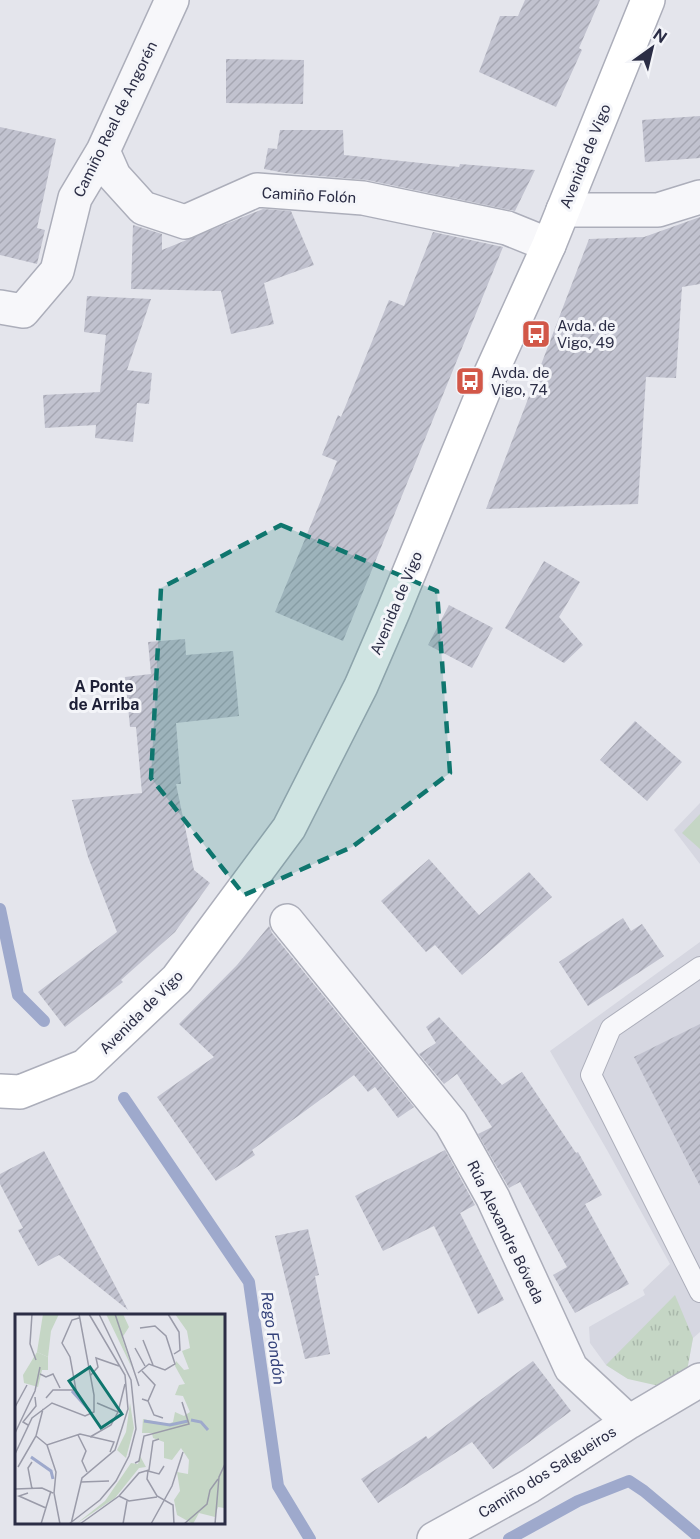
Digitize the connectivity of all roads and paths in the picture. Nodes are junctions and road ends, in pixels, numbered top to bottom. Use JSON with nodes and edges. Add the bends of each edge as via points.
{"nodes":[{"id":1,"x":172,"y":0,"type":"edge"},
{"id":2,"x":648,"y":0,"type":"edge"},
{"id":3,"x":103,"y":151,"type":"junction"},
{"id":4,"x":700,"y":197,"type":"edge"},
{"id":5,"x":563,"y":210,"type":"junction"},
{"id":6,"x":549,"y":245,"type":"junction"},
{"id":7,"x":0,"y":308,"type":"edge"},
{"id":8,"x":287,"y":921,"type":"dead end"},
{"id":9,"x":700,"y":967,"type":"edge"},
{"id":10,"x":0,"y":1091,"type":"edge"},
{"id":11,"x":700,"y":1292,"type":"edge"},
{"id":12,"x":700,"y":1380,"type":"edge"},
{"id":13,"x":629,"y":1422,"type":"junction"},
{"id":14,"x":434,"y":1539,"type":"edge"}],
"edges":[{"from":1,"to":3,"type":"street","name":"Camiño Real de Angorén"},
{"from":2,"to":5,"type":"main road","name":"Avenida de Vigo"},
{"from":3,"to":6,"type":"street","name":"Camiño Folón","via":[[114,176],[143,208],[185,222],[257,190],[363,198],[507,228]]},
{"from":3,"to":7,"type":"street","name":"Camiño Real de Angorén","via":[[75,198],[57,271],[23,311]]},
{"from":4,"to":5,"type":"street","via":[[658,210]]},
{"from":5,"to":6,"type":"main road","name":"Avenida de Vigo"},
{"from":6,"to":10,"type":"main road","name":"Avenida de Vigo","via":[[491,373],[361,686],[289,828],[177,979],[85,1066],[20,1092]]},
{"from":8,"to":13,"type":"street","name":"Rúa Alexandre Bóveda","via":[[451,1122],[493,1198],[571,1368]]},
{"from":9,"to":11,"type":"lane","via":[[611,1028],[591,1075]]},
{"from":12,"to":13,"type":"street"},
{"from":13,"to":14,"type":"street","name":"Camiño dos Salgueiros","via":[[530,1486]]}]}
